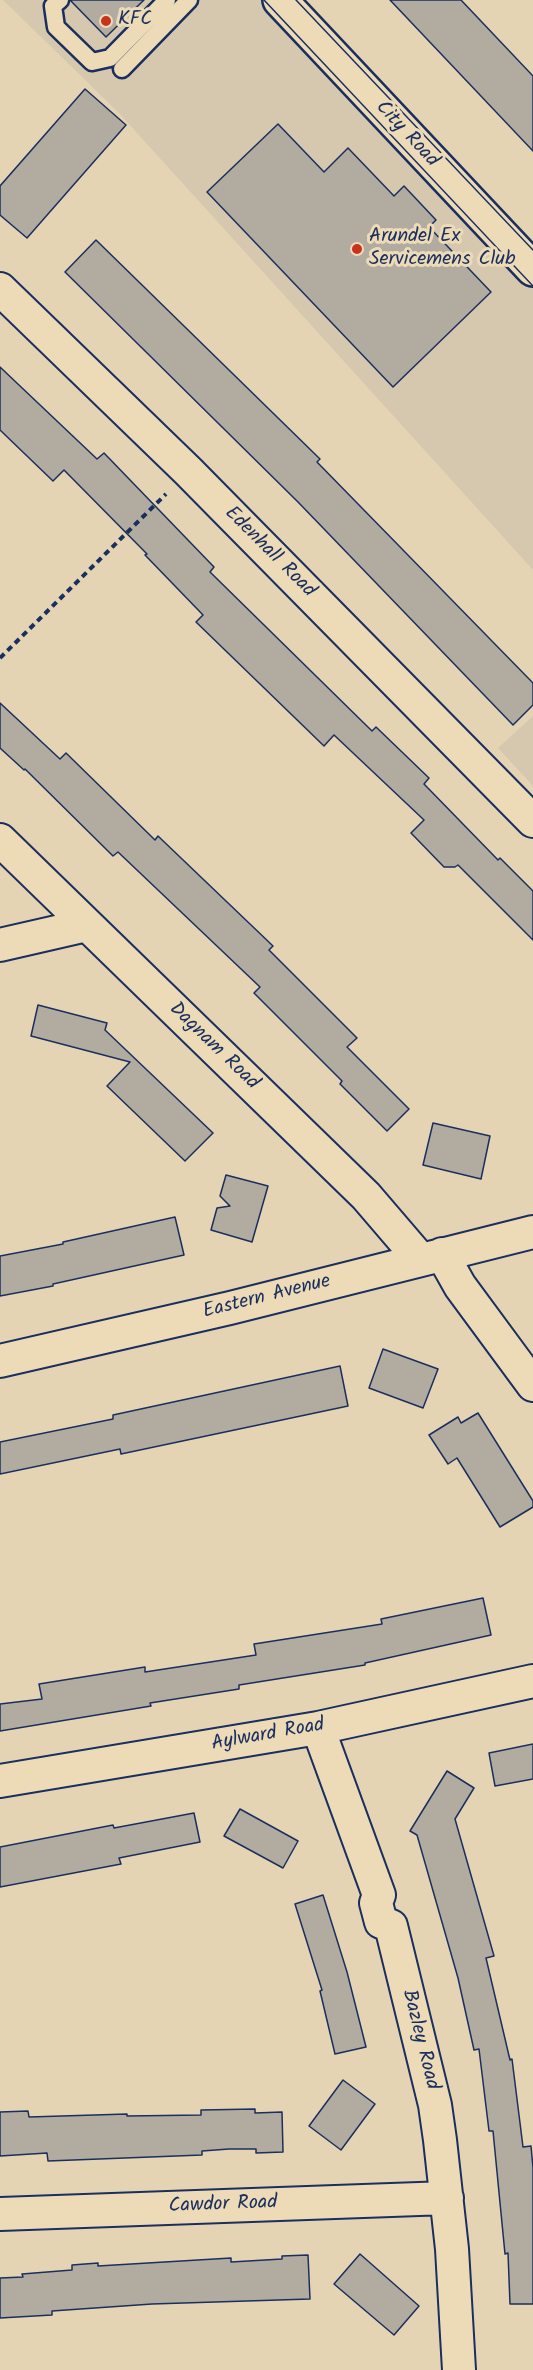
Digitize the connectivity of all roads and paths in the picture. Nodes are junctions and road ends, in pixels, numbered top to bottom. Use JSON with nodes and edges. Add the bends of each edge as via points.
{"nodes":[{"id":1,"x":60,"y":0,"type":"edge"},
{"id":2,"x":167,"y":0,"type":"edge"},
{"id":3,"x":189,"y":0,"type":"edge"},
{"id":4,"x":280,"y":0,"type":"edge"},
{"id":5,"x":122,"y":69,"type":"dead end"},
{"id":6,"x":533,"y":269,"type":"edge"},
{"id":7,"x":0,"y":289,"type":"edge"},
{"id":8,"x":188,"y":471,"type":"junction"},
{"id":9,"x":0,"y":658,"type":"edge"},
{"id":10,"x":533,"y":821,"type":"edge"},
{"id":11,"x":0,"y":840,"type":"edge"},
{"id":12,"x":87,"y":925,"type":"junction"},
{"id":13,"x":0,"y":945,"type":"edge"},
{"id":14,"x":533,"y":1232,"type":"edge"},
{"id":15,"x":431,"y":1257,"type":"junction"},
{"id":16,"x":0,"y":1360,"type":"edge"},
{"id":17,"x":533,"y":1385,"type":"edge"},
{"id":18,"x":533,"y":1681,"type":"edge"},
{"id":19,"x":318,"y":1728,"type":"junction"},
{"id":20,"x":0,"y":1781,"type":"edge"},
{"id":21,"x":447,"y":2198,"type":"junction"},
{"id":22,"x":0,"y":2214,"type":"edge"},
{"id":23,"x":459,"y":2370,"type":"edge"}],
"edges":[{"from":1,"to":2,"type":"lane","via":[[53,6],[57,27],[92,62],[110,58]]},
{"from":3,"to":5,"type":"lane"},
{"from":4,"to":6,"type":"main road","name":"City Road"},
{"from":7,"to":8,"type":"street","name":"Edenhall Road"},
{"from":8,"to":9,"type":"path"},
{"from":8,"to":10,"type":"street","name":"Edenhall Road"},
{"from":11,"to":12,"type":"street","name":"Dagnam Road"},
{"from":12,"to":13,"type":"street"},
{"from":12,"to":15,"type":"street","name":"Dagnam Road"},
{"from":14,"to":15,"type":"street","name":"Eastern Avenue"},
{"from":15,"to":16,"type":"street","name":"Eastern Avenue"},
{"from":15,"to":17,"type":"street","name":"Dagnam Road","via":[[460,1286]]},
{"from":18,"to":19,"type":"street","name":"Aylward Road"},
{"from":19,"to":20,"type":"street","name":"Aylward Road"},
{"from":19,"to":21,"type":"street","name":"Bazley Road","via":[[379,1895],[376,1904],[381,1922],[391,1926],[435,2105]]},
{"from":21,"to":22,"type":"street","name":"Cawdor Road"},
{"from":21,"to":23,"type":"street","name":"Bazley Road"}]}
